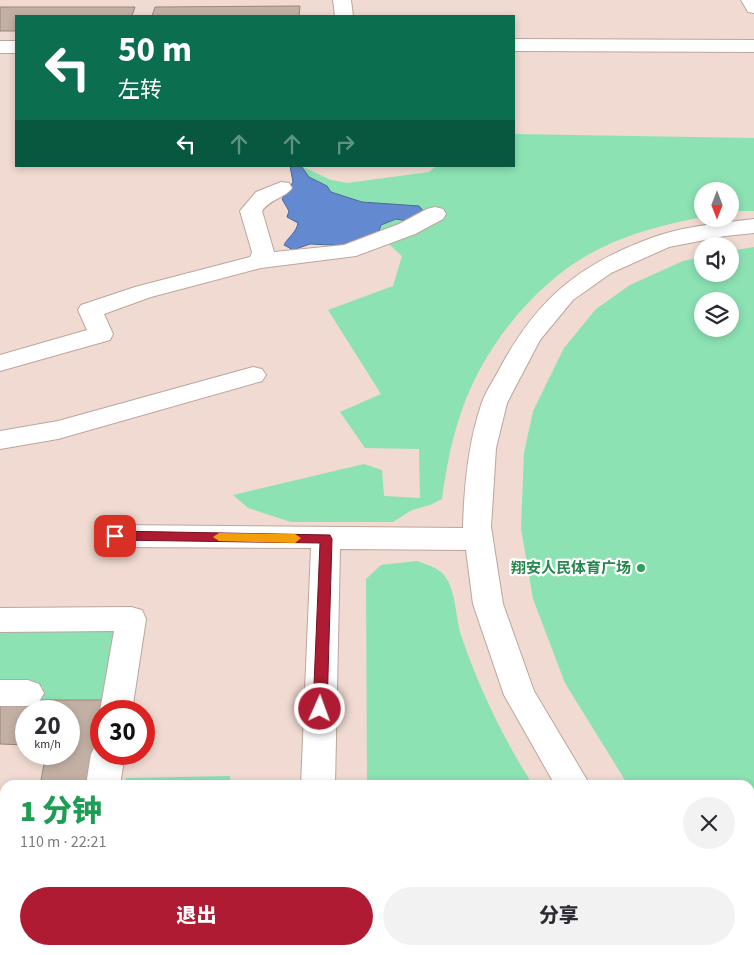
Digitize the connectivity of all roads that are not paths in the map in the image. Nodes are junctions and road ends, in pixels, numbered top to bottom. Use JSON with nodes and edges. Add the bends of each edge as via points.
{"nodes":[{"id":1,"x":342,"y":0,"type":"edge"},
{"id":2,"x":750,"y":0,"type":"edge"},
{"id":3,"x":754,"y":8,"type":"edge"},
{"id":4,"x":344,"y":15,"type":"edge"},
{"id":5,"x":515,"y":45,"type":"edge"},
{"id":6,"x":754,"y":46,"type":"edge"},
{"id":7,"x":0,"y":47,"type":"edge"},
{"id":8,"x":15,"y":47,"type":"edge"},
{"id":9,"x":280,"y":188,"type":"dead end"},
{"id":10,"x":435,"y":214,"type":"dead end"},
{"id":11,"x":754,"y":226,"type":"edge"},
{"id":12,"x":260,"y":261,"type":"junction"},
{"id":13,"x":0,"y":363,"type":"edge"},
{"id":14,"x":253,"y":375,"type":"dead end"},
{"id":15,"x":0,"y":440,"type":"edge"},
{"id":16,"x":115,"y":536,"type":"dead end"},
{"id":17,"x":326,"y":539,"type":"junction"},
{"id":18,"x":479,"y":539,"type":"junction"},
{"id":19,"x":0,"y":620,"type":"edge"},
{"id":20,"x":118,"y":700,"type":"edge"},
{"id":21,"x":106,"y":765,"type":"edge"},
{"id":22,"x":104,"y":780,"type":"edge"},
{"id":23,"x":318,"y":780,"type":"edge"},
{"id":24,"x":569,"y":780,"type":"edge"}],
"edges":[{"from":1,"to":4,"type":"street"},
{"from":2,"to":3,"type":"street"},
{"from":5,"to":6,"type":"street"},
{"from":7,"to":8,"type":"street"},
{"from":9,"to":12,"type":"street","via":[[256,201],[251,211],[256,221],[255,234],[263,252]]},
{"from":10,"to":12,"type":"street","via":[[407,229],[348,251]]},
{"from":11,"to":18,"type":"street","via":[[662,242],[604,268],[565,295],[529,337],[494,403],[483,448],[477,527]]},
{"from":12,"to":13,"type":"street","via":[[143,292],[90,310],[101,334]]},
{"from":14,"to":15,"type":"street","via":[[58,430]]},
{"from":16,"to":17,"type":"street"},
{"from":17,"to":18,"type":"street"},
{"from":17,"to":23,"type":"street"},
{"from":18,"to":24,"type":"street","via":[[488,604],[520,695]]},
{"from":19,"to":20,"type":"street","via":[[131,619]]},
{"from":21,"to":22,"type":"street"}]}
